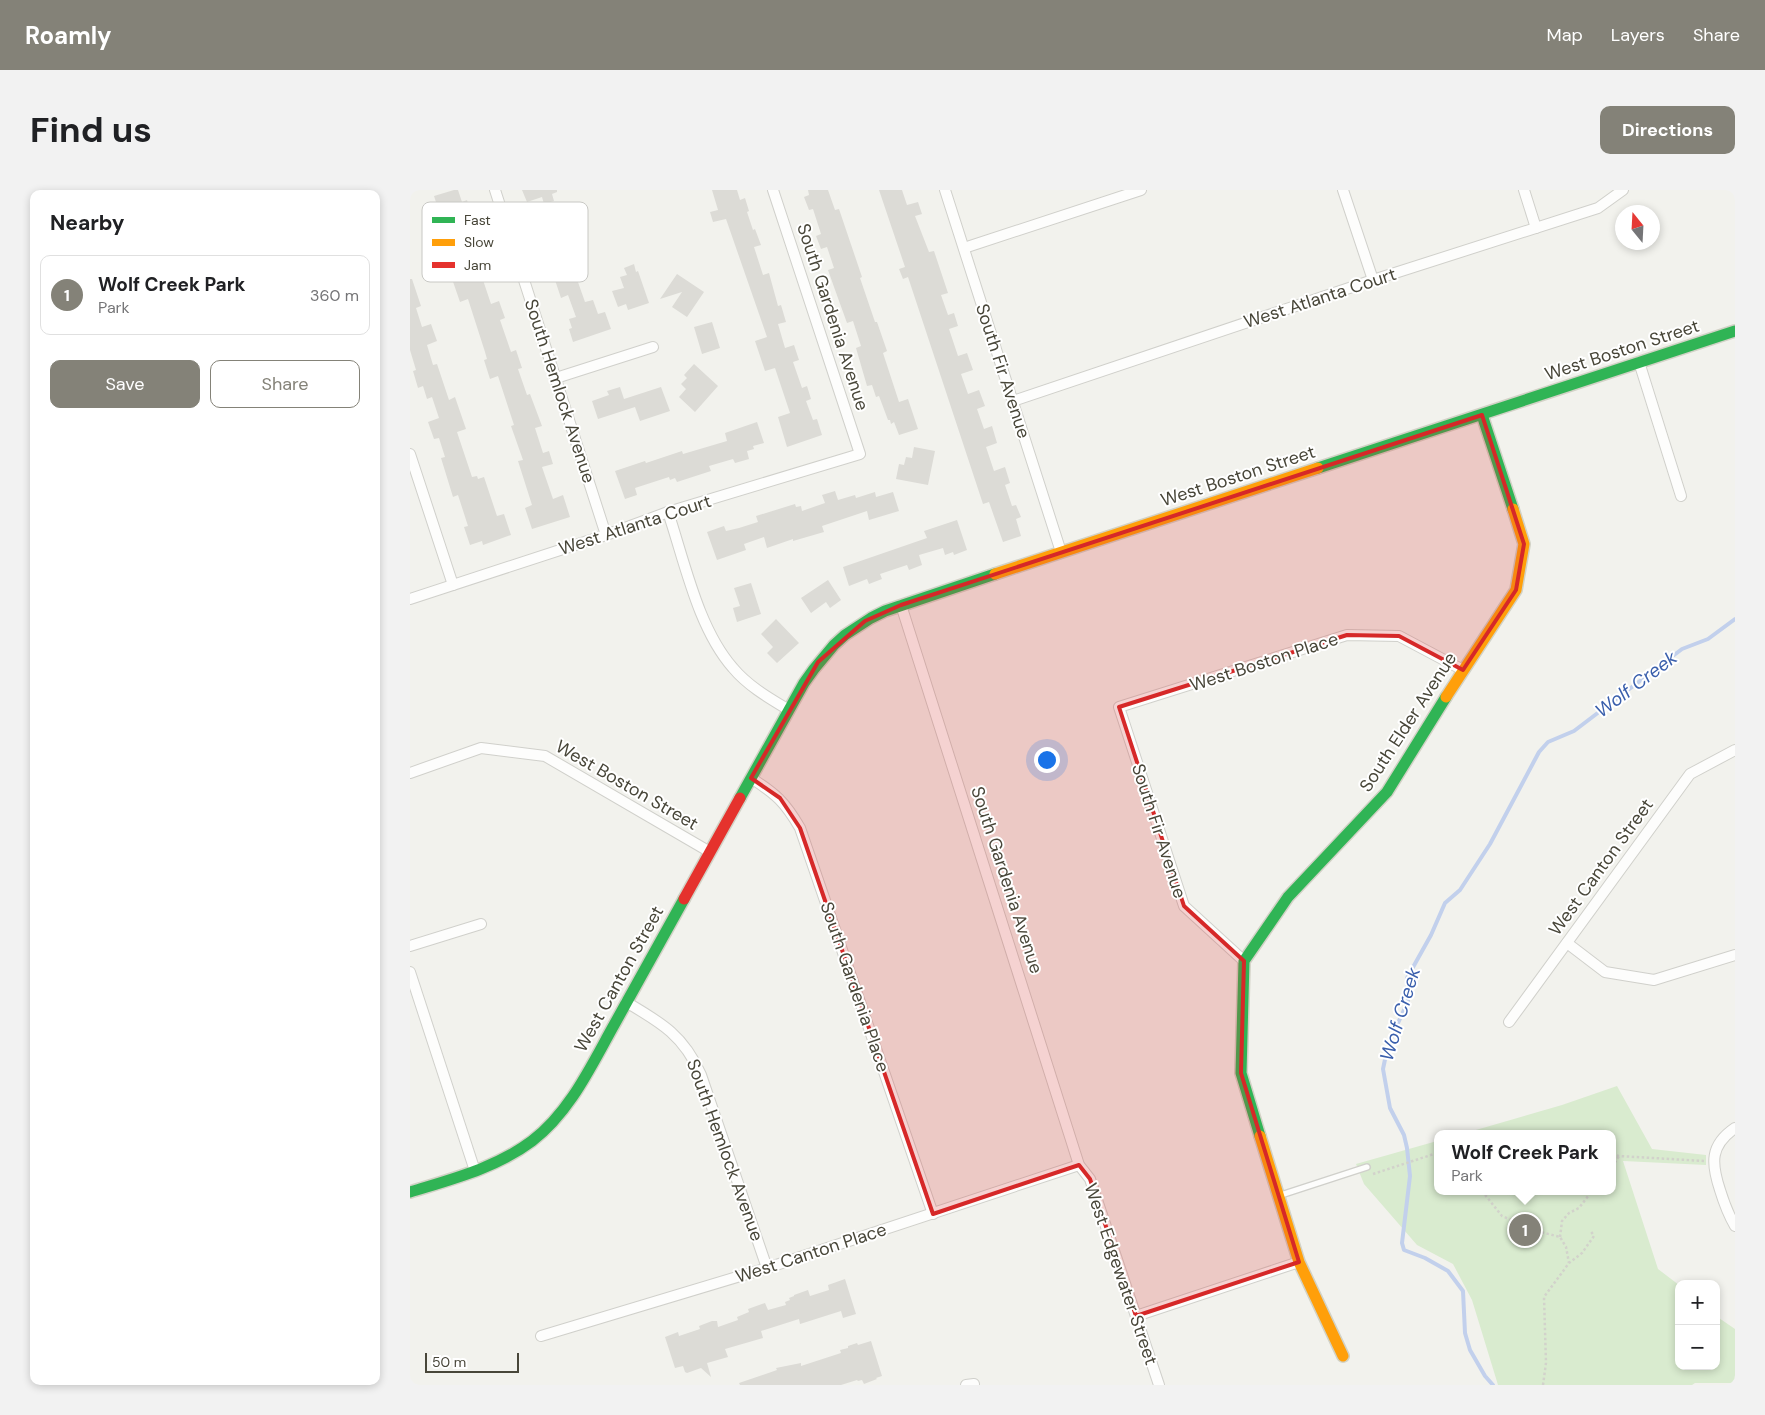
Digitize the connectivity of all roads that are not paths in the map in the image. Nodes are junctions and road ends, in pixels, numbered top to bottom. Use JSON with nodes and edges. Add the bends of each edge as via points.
{"nodes":[{"id":1,"x":496,"y":190,"type":"edge"},
{"id":2,"x":773,"y":190,"type":"edge"},
{"id":3,"x":945,"y":190,"type":"edge"},
{"id":4,"x":1140,"y":190,"type":"edge"},
{"id":5,"x":1343,"y":190,"type":"edge"},
{"id":6,"x":1524,"y":190,"type":"edge"},
{"id":7,"x":1623,"y":190,"type":"edge"},
{"id":8,"x":500,"y":202,"type":"edge"},
{"id":9,"x":1536,"y":228,"type":"junction"},
{"id":10,"x":964,"y":248,"type":"junction"},
{"id":11,"x":1373,"y":280,"type":"junction"},
{"id":12,"x":525,"y":282,"type":"edge"},
{"id":13,"x":1735,"y":331,"type":"edge"},
{"id":14,"x":653,"y":347,"type":"dead end"},
{"id":15,"x":1639,"y":362,"type":"junction"},
{"id":16,"x":556,"y":378,"type":"junction"},
{"id":17,"x":1013,"y":401,"type":"junction"},
{"id":18,"x":1482,"y":415,"type":"junction"},
{"id":19,"x":410,"y":454,"type":"edge"},
{"id":20,"x":860,"y":454,"type":"joint"},
{"id":21,"x":1681,"y":496,"type":"dead end"},
{"id":22,"x":668,"y":512,"type":"junction"},
{"id":23,"x":606,"y":535,"type":"junction"},
{"id":24,"x":1061,"y":552,"type":"junction"},
{"id":25,"x":453,"y":584,"type":"junction"},
{"id":26,"x":410,"y":599,"type":"edge"},
{"id":27,"x":901,"y":605,"type":"junction"},
{"id":28,"x":1463,"y":670,"type":"junction"},
{"id":29,"x":1119,"y":707,"type":"joint"},
{"id":30,"x":789,"y":710,"type":"junction"},
{"id":31,"x":1735,"y":750,"type":"edge"},
{"id":32,"x":410,"y":773,"type":"edge"},
{"id":33,"x":751,"y":778,"type":"junction"},
{"id":34,"x":710,"y":852,"type":"junction"},
{"id":35,"x":481,"y":924,"type":"dead end"},
{"id":36,"x":1567,"y":943,"type":"junction"},
{"id":37,"x":410,"y":946,"type":"edge"},
{"id":38,"x":1735,"y":955,"type":"edge"},
{"id":39,"x":1244,"y":961,"type":"junction"},
{"id":40,"x":410,"y":972,"type":"edge"},
{"id":41,"x":626,"y":1002,"type":"junction"},
{"id":42,"x":1509,"y":1022,"type":"dead end"},
{"id":43,"x":1735,"y":1128,"type":"edge"},
{"id":44,"x":1079,"y":1165,"type":"junction"},
{"id":45,"x":1368,"y":1167,"type":"dead end"},
{"id":46,"x":475,"y":1171,"type":"junction"},
{"id":47,"x":410,"y":1192,"type":"edge"},
{"id":48,"x":1278,"y":1196,"type":"junction"},
{"id":49,"x":933,"y":1214,"type":"junction"},
{"id":50,"x":1735,"y":1226,"type":"edge"},
{"id":51,"x":1299,"y":1262,"type":"junction"},
{"id":52,"x":767,"y":1268,"type":"junction"},
{"id":53,"x":1136,"y":1316,"type":"junction"},
{"id":54,"x":541,"y":1336,"type":"dead end"},
{"id":55,"x":1343,"y":1356,"type":"dead end"},
{"id":56,"x":1159,"y":1385,"type":"edge"}],
"edges":[{"from":1,"to":8,"type":"street","name":"South Hemlock Avenue"},
{"from":2,"to":20,"type":"street","name":"South Gardenia Avenue"},
{"from":3,"to":10,"type":"street","name":"South Fir Avenue"},
{"from":4,"to":10,"type":"street"},
{"from":5,"to":11,"type":"street"},
{"from":6,"to":9,"type":"street"},
{"from":7,"to":9,"type":"street","name":"West Atlanta Court","via":[[1598,208]]},
{"from":9,"to":11,"type":"street","name":"West Atlanta Court"},
{"from":10,"to":17,"type":"street","name":"South Fir Avenue"},
{"from":11,"to":17,"type":"street","name":"West Atlanta Court"},
{"from":12,"to":16,"type":"street","name":"South Hemlock Avenue"},
{"from":13,"to":15,"type":"street","name":"West Boston Street"},
{"from":14,"to":16,"type":"street"},
{"from":15,"to":18,"type":"street","name":"West Boston Street"},
{"from":15,"to":21,"type":"street"},
{"from":16,"to":23,"type":"street","name":"South Hemlock Avenue"},
{"from":17,"to":24,"type":"street","name":"South Fir Avenue"},
{"from":18,"to":24,"type":"street","name":"West Boston Street"},
{"from":18,"to":28,"type":"street","name":"South Elder Avenue","via":[[1524,544],[1516,590]]},
{"from":19,"to":25,"type":"street"},
{"from":20,"to":22,"type":"street","name":"West Atlanta Court"},
{"from":22,"to":23,"type":"street","name":"West Atlanta Court"},
{"from":22,"to":30,"type":"street","via":[[698,604],[720,651],[751,685]]},
{"from":23,"to":25,"type":"street","name":"West Atlanta Court"},
{"from":24,"to":27,"type":"street","name":"West Boston Street"},
{"from":25,"to":26,"type":"street","name":"West Atlanta Court"},
{"from":27,"to":30,"type":"street","name":"West Boston Street","via":[[865,621],[841,638],[818,662]]},
{"from":27,"to":44,"type":"street","name":"South Gardenia Avenue"},
{"from":28,"to":29,"type":"street","name":"West Boston Place","via":[[1399,636],[1347,635]]},
{"from":28,"to":39,"type":"street","name":"South Elder Avenue","via":[[1387,792],[1288,897]]},
{"from":29,"to":39,"type":"street","name":"South Fir Avenue","via":[[1184,906]]},
{"from":30,"to":33,"type":"street","name":"West Canton Street"},
{"from":31,"to":36,"type":"street","name":"West Canton Street","via":[[1690,774]]},
{"from":32,"to":34,"type":"street","name":"West Boston Street","via":[[482,748],[545,756]]},
{"from":33,"to":34,"type":"street","name":"West Canton Street"},
{"from":33,"to":49,"type":"street","name":"South Gardenia Place","via":[[780,798],[800,828]]},
{"from":34,"to":41,"type":"street","name":"West Canton Street"},
{"from":35,"to":37,"type":"street"},
{"from":36,"to":38,"type":"street","via":[[1604,972],[1654,980]]},
{"from":36,"to":42,"type":"street","name":"West Canton Street"},
{"from":39,"to":48,"type":"street","via":[[1241,1072]]},
{"from":40,"to":46,"type":"street"},
{"from":41,"to":46,"type":"street","name":"West Canton Street","via":[[580,1086],[559,1115],[531,1142]]},
{"from":41,"to":52,"type":"street","name":"South Hemlock Avenue","via":[[675,1035],[694,1058]]},
{"from":43,"to":50,"type":"street","via":[[1724,1135],[1713,1162],[1727,1214]]},
{"from":44,"to":49,"type":"street","name":"West Canton Place"},
{"from":44,"to":53,"type":"street","name":"West Edgewater Street","via":[[1090,1179]]},
{"from":45,"to":48,"type":"lane"},
{"from":46,"to":47,"type":"street","name":"West Canton Street"},
{"from":48,"to":51,"type":"street"},
{"from":49,"to":52,"type":"street","name":"West Canton Place"},
{"from":51,"to":53,"type":"street"},
{"from":51,"to":55,"type":"street"},
{"from":52,"to":54,"type":"street","name":"West Canton Place"},
{"from":53,"to":56,"type":"street","name":"West Edgewater Street"}]}
